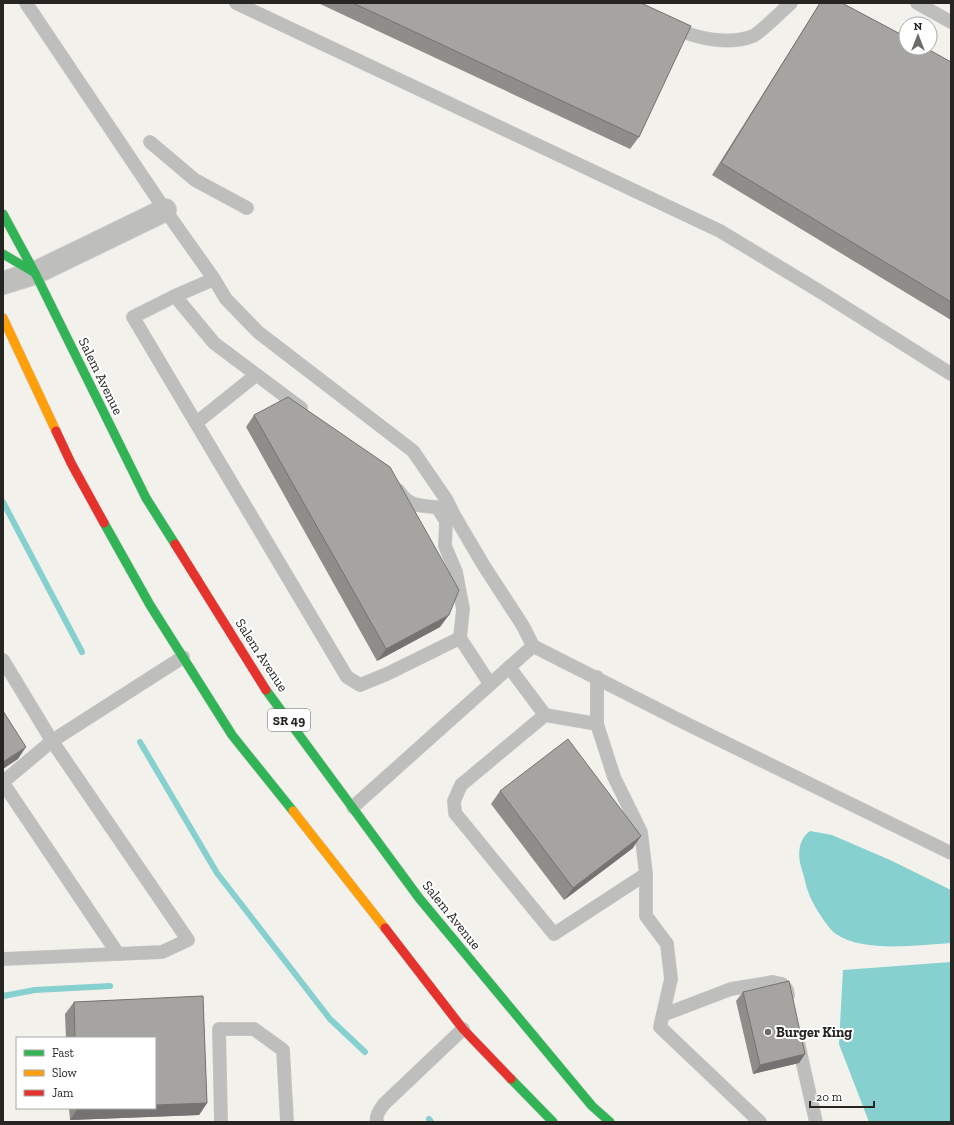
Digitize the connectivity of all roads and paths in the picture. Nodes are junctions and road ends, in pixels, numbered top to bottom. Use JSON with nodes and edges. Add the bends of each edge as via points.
{"nodes":[{"id":1,"x":26,"y":3,"type":"edge"},
{"id":2,"x":236,"y":3,"type":"edge"},
{"id":3,"x":791,"y":3,"type":"edge"},
{"id":4,"x":917,"y":3,"type":"edge"},
{"id":5,"x":658,"y":20,"type":"edge"},
{"id":6,"x":951,"y":22,"type":"edge"},
{"id":7,"x":150,"y":142,"type":"dead end"},
{"id":8,"x":247,"y":208,"type":"dead end"},
{"id":9,"x":166,"y":210,"type":"junction"},
{"id":10,"x":3,"y":214,"type":"edge"},
{"id":11,"x":3,"y":254,"type":"edge"},
{"id":12,"x":35,"y":273,"type":"junction"},
{"id":13,"x":214,"y":279,"type":"junction"},
{"id":14,"x":3,"y":284,"type":"edge"},
{"id":15,"x":175,"y":296,"type":"junction"},
{"id":16,"x":3,"y":318,"type":"edge"},
{"id":17,"x":951,"y":374,"type":"edge"},
{"id":18,"x":256,"y":375,"type":"junction"},
{"id":19,"x":308,"y":414,"type":"edge"},
{"id":20,"x":196,"y":423,"type":"junction"},
{"id":21,"x":392,"y":481,"type":"edge"},
{"id":22,"x":450,"y":518,"type":"junction"},
{"id":23,"x":460,"y":638,"type":"junction"},
{"id":24,"x":533,"y":646,"type":"junction"},
{"id":25,"x":184,"y":657,"type":"junction"},
{"id":26,"x":3,"y":660,"type":"edge"},
{"id":27,"x":509,"y":667,"type":"junction"},
{"id":28,"x":597,"y":678,"type":"junction"},
{"id":29,"x":490,"y":684,"type":"junction"},
{"id":30,"x":544,"y":715,"type":"junction"},
{"id":31,"x":597,"y":724,"type":"junction"},
{"id":32,"x":52,"y":741,"type":"junction"},
{"id":33,"x":3,"y":782,"type":"edge"},
{"id":34,"x":353,"y":807,"type":"junction"},
{"id":35,"x":951,"y":853,"type":"edge"},
{"id":36,"x":646,"y":874,"type":"junction"},
{"id":37,"x":118,"y":954,"type":"junction"},
{"id":38,"x":3,"y":959,"type":"edge"},
{"id":39,"x":790,"y":1005,"type":"edge"},
{"id":40,"x":663,"y":1015,"type":"junction"},
{"id":41,"x":795,"y":1027,"type":"edge"},
{"id":42,"x":463,"y":1029,"type":"junction"},
{"id":43,"x":221,"y":1122,"type":"edge"},
{"id":44,"x":287,"y":1122,"type":"edge"},
{"id":45,"x":377,"y":1122,"type":"edge"},
{"id":46,"x":553,"y":1122,"type":"edge"},
{"id":47,"x":610,"y":1122,"type":"edge"},
{"id":48,"x":760,"y":1122,"type":"edge"},
{"id":49,"x":816,"y":1122,"type":"edge"}],
"edges":[{"from":1,"to":9,"type":"lane"},
{"from":2,"to":17,"type":"lane","via":[[720,231]]},
{"from":3,"to":5,"type":"lane","via":[[754,36],[726,41],[687,34]]},
{"from":4,"to":6,"type":"lane"},
{"from":7,"to":8,"type":"lane","via":[[195,180]]},
{"from":9,"to":12,"type":"street"},
{"from":9,"to":13,"type":"lane"},
{"from":10,"to":12,"type":"highway","name":"Salem Avenue","number":"SR 49"},
{"from":11,"to":12,"type":"highway"},
{"from":12,"to":14,"type":"street"},
{"from":12,"to":34,"type":"highway","name":"Salem Avenue","number":"SR 49","via":[[146,498],[262,684]]},
{"from":13,"to":15,"type":"lane"},
{"from":13,"to":22,"type":"lane","via":[[226,299],[258,332],[413,451],[446,500]]},
{"from":15,"to":18,"type":"lane","via":[[214,343]]},
{"from":15,"to":20,"type":"lane","via":[[133,317]]},
{"from":16,"to":25,"type":"highway","via":[[71,463],[150,605]]},
{"from":18,"to":19,"type":"lane"},
{"from":18,"to":20,"type":"lane"},
{"from":20,"to":23,"type":"lane","via":[[347,677],[360,684],[387,674]]},
{"from":21,"to":22,"type":"lane","via":[[404,498],[420,506],[437,507]]},
{"from":22,"to":23,"type":"lane","via":[[445,546],[456,572],[463,609]]},
{"from":22,"to":24,"type":"lane","via":[[523,626]]},
{"from":23,"to":29,"type":"lane"},
{"from":24,"to":27,"type":"lane"},
{"from":24,"to":28,"type":"lane"},
{"from":25,"to":32,"type":"lane"},
{"from":25,"to":42,"type":"highway","via":[[232,735]]},
{"from":26,"to":32,"type":"lane"},
{"from":27,"to":29,"type":"lane"},
{"from":27,"to":30,"type":"lane"},
{"from":28,"to":31,"type":"lane"},
{"from":28,"to":35,"type":"lane"},
{"from":29,"to":34,"type":"lane"},
{"from":30,"to":31,"type":"lane"},
{"from":30,"to":36,"type":"lane","via":[[462,785],[454,801],[456,813],[554,934]]},
{"from":31,"to":36,"type":"lane","via":[[614,777],[642,832]]},
{"from":32,"to":33,"type":"lane"},
{"from":32,"to":37,"type":"lane","via":[[188,940],[162,952]]},
{"from":33,"to":37,"type":"lane"},
{"from":34,"to":47,"type":"highway","name":"Salem Avenue","number":"SR 49","via":[[419,898],[592,1106]]},
{"from":36,"to":40,"type":"lane","via":[[646,916],[666,944],[671,979]]},
{"from":37,"to":38,"type":"lane"},
{"from":39,"to":40,"type":"lane","via":[[787,990],[782,984],[773,982],[731,989]]},
{"from":40,"to":48,"type":"lane","via":[[660,1027]]},
{"from":41,"to":49,"type":"lane"},
{"from":42,"to":45,"type":"lane","via":[[384,1104],[376,1119]]},
{"from":42,"to":46,"type":"highway"},
{"from":43,"to":44,"type":"lane","via":[[219,1028],[254,1029],[283,1050]]}]}
